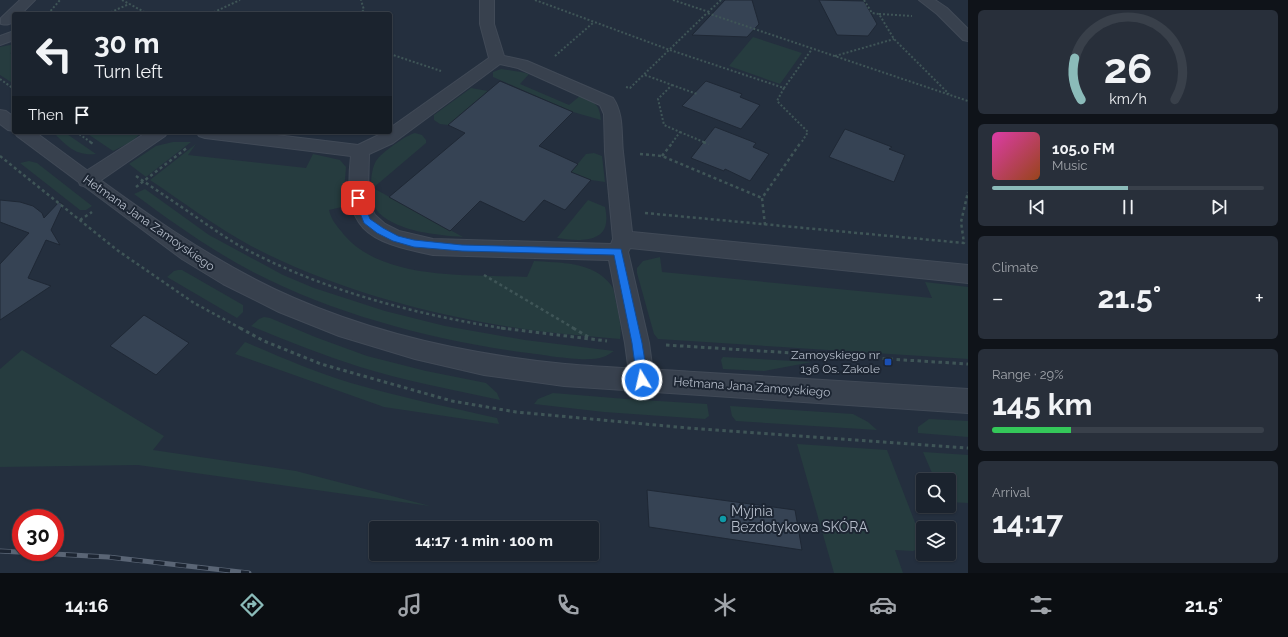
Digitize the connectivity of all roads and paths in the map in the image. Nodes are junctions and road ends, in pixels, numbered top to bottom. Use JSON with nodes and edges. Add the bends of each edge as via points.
{"nodes":[{"id":1,"x":28,"y":0,"type":"edge"},
{"id":2,"x":60,"y":0,"type":"edge"},
{"id":3,"x":122,"y":0,"type":"edge"},
{"id":4,"x":240,"y":0,"type":"edge"},
{"id":5,"x":361,"y":0,"type":"edge"},
{"id":6,"x":486,"y":0,"type":"edge"},
{"id":7,"x":535,"y":0,"type":"edge"},
{"id":8,"x":673,"y":0,"type":"edge"},
{"id":9,"x":721,"y":0,"type":"edge"},
{"id":10,"x":864,"y":0,"type":"edge"},
{"id":11,"x":926,"y":0,"type":"edge"},
{"id":12,"x":129,"y":4,"type":"junction"},
{"id":13,"x":17,"y":12,"type":"edge"},
{"id":14,"x":50,"y":12,"type":"edge"},
{"id":15,"x":111,"y":12,"type":"edge"},
{"id":16,"x":144,"y":12,"type":"edge"},
{"id":17,"x":214,"y":12,"type":"edge"},
{"id":18,"x":362,"y":12,"type":"edge"},
{"id":19,"x":708,"y":13,"type":"junction"},
{"id":20,"x":594,"y":22,"type":"junction"},
{"id":21,"x":12,"y":36,"type":"edge"},
{"id":22,"x":968,"y":37,"type":"edge"},
{"id":23,"x":894,"y":39,"type":"junction"},
{"id":24,"x":0,"y":41,"type":"edge"},
{"id":25,"x":812,"y":49,"type":"junction"},
{"id":26,"x":670,"y":50,"type":"junction"},
{"id":27,"x":392,"y":55,"type":"edge"},
{"id":28,"x":834,"y":56,"type":"junction"},
{"id":29,"x":497,"y":58,"type":"junction"},
{"id":30,"x":554,"y":58,"type":"dead end"},
{"id":31,"x":645,"y":75,"type":"junction"},
{"id":32,"x":0,"y":79,"type":"edge"},
{"id":33,"x":466,"y":80,"type":"junction"},
{"id":34,"x":672,"y":85,"type":"junction"},
{"id":35,"x":623,"y":86,"type":"dead end"},
{"id":36,"x":12,"y":88,"type":"edge"},
{"id":37,"x":784,"y":88,"type":"junction"},
{"id":38,"x":697,"y":94,"type":"dead end"},
{"id":39,"x":951,"y":95,"type":"junction"},
{"id":40,"x":968,"y":101,"type":"edge"},
{"id":41,"x":0,"y":115,"type":"edge"},
{"id":42,"x":12,"y":124,"type":"edge"},
{"id":43,"x":680,"y":132,"type":"junction"},
{"id":44,"x":25,"y":134,"type":"edge"},
{"id":45,"x":79,"y":134,"type":"edge"},
{"id":46,"x":156,"y":134,"type":"edge"},
{"id":47,"x":204,"y":134,"type":"edge"},
{"id":48,"x":222,"y":134,"type":"edge"},
{"id":49,"x":709,"y":144,"type":"dead end"},
{"id":50,"x":360,"y":151,"type":"junction"},
{"id":51,"x":639,"y":154,"type":"dead end"},
{"id":52,"x":662,"y":156,"type":"junction"},
{"id":53,"x":116,"y":160,"type":"junction"},
{"id":54,"x":87,"y":180,"type":"junction"},
{"id":55,"x":144,"y":182,"type":"junction"},
{"id":56,"x":134,"y":188,"type":"dead end"},
{"id":57,"x":968,"y":192,"type":"edge"},
{"id":58,"x":762,"y":198,"type":"junction"},
{"id":59,"x":93,"y":212,"type":"dead end"},
{"id":60,"x":638,"y":213,"type":"dead end"},
{"id":61,"x":80,"y":220,"type":"dead end"},
{"id":62,"x":765,"y":225,"type":"junction"},
{"id":63,"x":620,"y":245,"type":"junction"},
{"id":64,"x":968,"y":274,"type":"edge"},
{"id":65,"x":484,"y":275,"type":"dead end"},
{"id":66,"x":592,"y":340,"type":"junction"},
{"id":67,"x":637,"y":343,"type":"junction"},
{"id":68,"x":968,"y":364,"type":"edge"},
{"id":69,"x":642,"y":380,"type":"junction"},
{"id":70,"x":968,"y":401,"type":"edge"}],
"edges":[{"from":1,"to":13,"type":"street"},
{"from":2,"to":14,"type":"path"},
{"from":3,"to":12,"type":"path"},
{"from":4,"to":17,"type":"path"},
{"from":5,"to":18,"type":"path","via":[[364,10]]},
{"from":6,"to":29,"type":"street","via":[[487,24]]},
{"from":7,"to":20,"type":"path"},
{"from":8,"to":19,"type":"path"},
{"from":9,"to":19,"type":"path"},
{"from":10,"to":23,"type":"path","via":[[872,14],[879,14]]},
{"from":11,"to":22,"type":"street","via":[[942,11]]},
{"from":12,"to":15,"type":"path"},
{"from":12,"to":16,"type":"path"},
{"from":19,"to":25,"type":"path"},
{"from":19,"to":26,"type":"path"},
{"from":20,"to":26,"type":"path"},
{"from":20,"to":30,"type":"path"},
{"from":21,"to":24,"type":"street"},
{"from":23,"to":28,"type":"path"},
{"from":23,"to":39,"type":"path"},
{"from":25,"to":28,"type":"path"},
{"from":25,"to":37,"type":"path"},
{"from":26,"to":31,"type":"path"},
{"from":26,"to":37,"type":"path"},
{"from":27,"to":33,"type":"path"},
{"from":28,"to":39,"type":"path"},
{"from":29,"to":33,"type":"street"},
{"from":29,"to":63,"type":"street","via":[[522,64],[607,102],[612,114]]},
{"from":31,"to":34,"type":"path"},
{"from":31,"to":35,"type":"path","via":[[630,88]]},
{"from":32,"to":36,"type":"path"},
{"from":33,"to":50,"type":"street","via":[[387,139]]},
{"from":34,"to":38,"type":"path"},
{"from":34,"to":43,"type":"path","via":[[658,99],[664,125]]},
{"from":37,"to":58,"type":"path","via":[[777,101],[808,132]]},
{"from":39,"to":40,"type":"path"},
{"from":41,"to":42,"type":"street"},
{"from":43,"to":49,"type":"path"},
{"from":43,"to":52,"type":"path"},
{"from":44,"to":54,"type":"street","name":"Hetmana Jana Zamoyskiego"},
{"from":45,"to":53,"type":"path"},
{"from":46,"to":53,"type":"street"},
{"from":47,"to":55,"type":"path"},
{"from":48,"to":50,"type":"street"},
{"from":50,"to":63,"type":"street","via":[[357,188],[361,208],[367,221],[396,238],[414,244],[433,246]]},
{"from":51,"to":52,"type":"path"},
{"from":52,"to":58,"type":"path"},
{"from":53,"to":54,"type":"street"},
{"from":53,"to":55,"type":"path"},
{"from":54,"to":69,"type":"street","name":"Hetmana Jana Zamoyskiego","via":[[189,253],[231,278],[287,305],[347,329],[415,349],[484,364],[564,375]]},
{"from":55,"to":56,"type":"path"},
{"from":55,"to":66,"type":"path","via":[[256,254],[318,282],[434,317],[540,335]]},
{"from":57,"to":62,"type":"path","via":[[961,222],[964,242]]},
{"from":58,"to":62,"type":"path"},
{"from":59,"to":61,"type":"path"},
{"from":60,"to":62,"type":"path"},
{"from":63,"to":64,"type":"street"},
{"from":63,"to":67,"type":"street"},
{"from":65,"to":66,"type":"path"},
{"from":66,"to":67,"type":"path"},
{"from":67,"to":68,"type":"path"},
{"from":67,"to":69,"type":"street"},
{"from":69,"to":70,"type":"street","name":"Hetmana Jana Zamoyskiego"}]}
